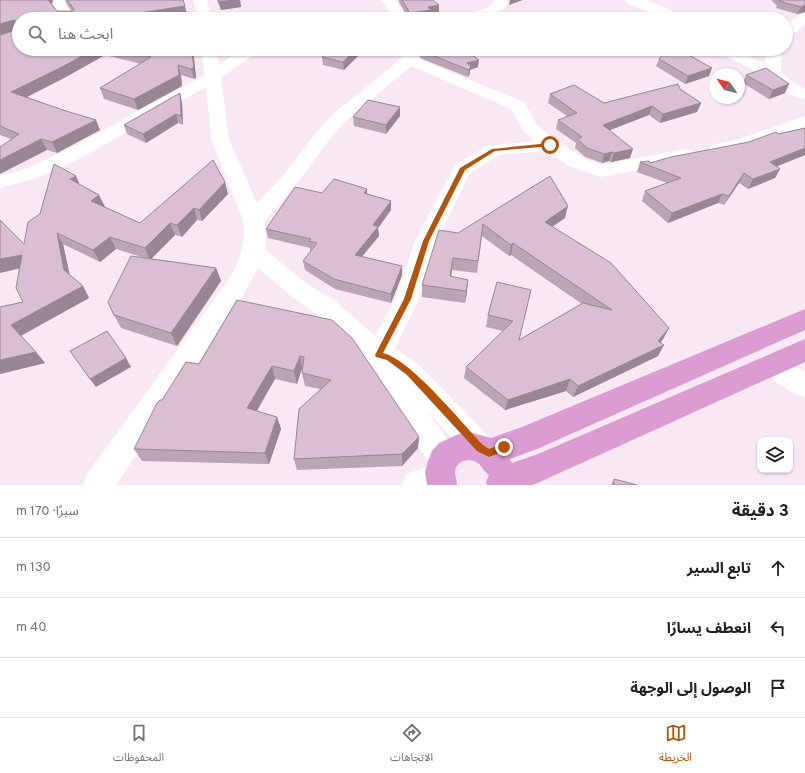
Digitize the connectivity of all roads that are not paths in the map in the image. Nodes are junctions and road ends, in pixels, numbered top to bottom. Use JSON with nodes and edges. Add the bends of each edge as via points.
{"nodes":[{"id":1,"x":61,"y":0,"type":"edge"},
{"id":2,"x":200,"y":0,"type":"edge"},
{"id":3,"x":389,"y":0,"type":"edge"},
{"id":4,"x":632,"y":0,"type":"edge"},
{"id":5,"x":504,"y":1,"type":"edge"},
{"id":6,"x":64,"y":12,"type":"edge"},
{"id":7,"x":203,"y":12,"type":"edge"},
{"id":8,"x":397,"y":12,"type":"edge"},
{"id":9,"x":490,"y":12,"type":"edge"},
{"id":10,"x":662,"y":12,"type":"edge"},
{"id":11,"x":805,"y":17,"type":"edge"},
{"id":12,"x":793,"y":27,"type":"edge"},
{"id":13,"x":210,"y":56,"type":"edge"},
{"id":14,"x":242,"y":56,"type":"edge"},
{"id":15,"x":404,"y":56,"type":"edge"},
{"id":16,"x":410,"y":56,"type":"edge"},
{"id":17,"x":737,"y":56,"type":"edge"},
{"id":18,"x":773,"y":56,"type":"edge"},
{"id":19,"x":772,"y":74,"type":"junction"},
{"id":20,"x":212,"y":77,"type":"junction"},
{"id":21,"x":805,"y":94,"type":"edge"},
{"id":22,"x":805,"y":121,"type":"edge"},
{"id":23,"x":550,"y":145,"type":"junction"},
{"id":24,"x":0,"y":182,"type":"edge"},
{"id":25,"x":254,"y":220,"type":"junction"},
{"id":26,"x":254,"y":252,"type":"junction"},
{"id":27,"x":805,"y":319,"type":"edge"},
{"id":28,"x":805,"y":350,"type":"edge"},
{"id":29,"x":378,"y":355,"type":"junction"},
{"id":30,"x":770,"y":365,"type":"junction"},
{"id":31,"x":805,"y":386,"type":"edge"},
{"id":32,"x":484,"y":450,"type":"junction"},
{"id":33,"x":435,"y":477,"type":"edge"},
{"id":34,"x":500,"y":483,"type":"edge"},
{"id":35,"x":98,"y":485,"type":"edge"}],
"edges":[{"from":1,"to":6,"type":"street","via":[[59,7]]},
{"from":2,"to":7,"type":"street"},
{"from":3,"to":8,"type":"street"},
{"from":4,"to":10,"type":"street"},
{"from":5,"to":9,"type":"street"},
{"from":11,"to":12,"type":"street"},
{"from":13,"to":20,"type":"street"},
{"from":14,"to":20,"type":"street"},
{"from":15,"to":25,"type":"street","via":[[339,118]]},
{"from":16,"to":23,"type":"street","via":[[416,63],[518,106],[530,128]]},
{"from":17,"to":19,"type":"street"},
{"from":18,"to":19,"type":"street"},
{"from":19,"to":21,"type":"street","via":[[800,94]]},
{"from":20,"to":24,"type":"street","via":[[74,154],[30,174]]},
{"from":20,"to":25,"type":"street","via":[[220,139]]},
{"from":22,"to":23,"type":"street","via":[[744,144],[601,171],[578,163]]},
{"from":23,"to":29,"type":"street","via":[[494,150],[462,169],[426,241],[407,299]]},
{"from":25,"to":26,"type":"street","via":[[257,232]]},
{"from":26,"to":29,"type":"street","via":[[299,290],[325,307]]},
{"from":26,"to":35,"type":"street","via":[[234,291]]},
{"from":27,"to":32,"type":"main road","via":[[527,439]]},
{"from":28,"to":30,"type":"main road"},
{"from":29,"to":32,"type":"street","via":[[389,358],[410,373]]},
{"from":29,"to":33,"type":"street","via":[[379,364]]},
{"from":30,"to":31,"type":"street"},
{"from":30,"to":34,"type":"main road","via":[[549,464]]},
{"from":32,"to":33,"type":"main road","via":[[470,446],[450,451]]},
{"from":32,"to":34,"type":"main road","via":[[496,461],[500,471]]}]}
